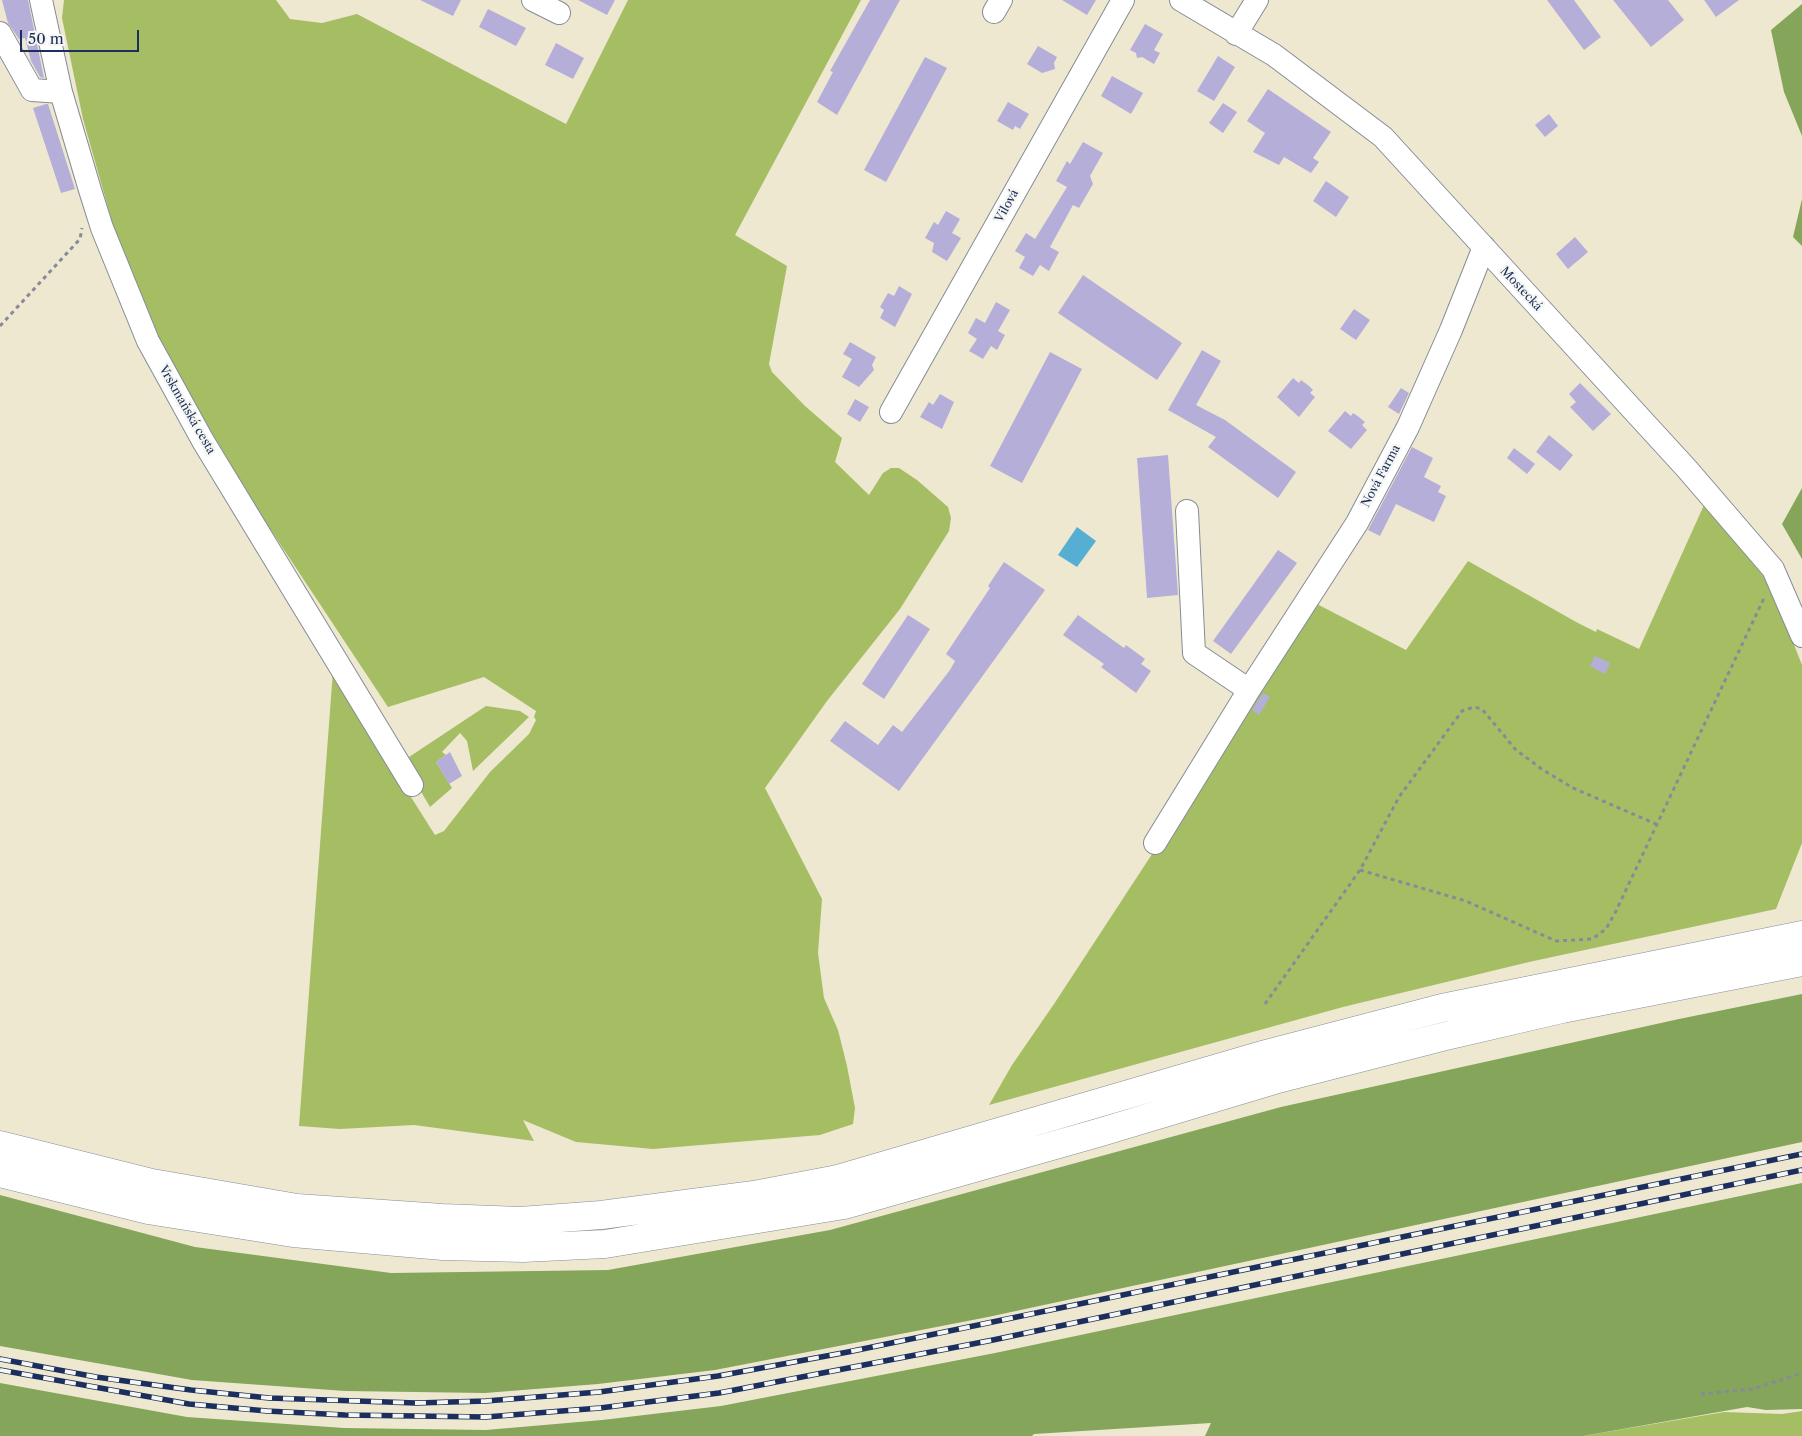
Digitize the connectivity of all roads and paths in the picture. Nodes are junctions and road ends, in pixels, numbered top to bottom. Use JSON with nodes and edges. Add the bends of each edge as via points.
{"nodes":[{"id":1,"x":41,"y":0,"type":"edge"},
{"id":2,"x":534,"y":0,"type":"edge"},
{"id":3,"x":1123,"y":0,"type":"edge"},
{"id":4,"x":1181,"y":0,"type":"edge"},
{"id":5,"x":1257,"y":0,"type":"edge"},
{"id":6,"x":559,"y":14,"type":"dead end"},
{"id":7,"x":0,"y":33,"type":"edge"},
{"id":8,"x":1236,"y":34,"type":"junction"},
{"id":9,"x":60,"y":92,"type":"junction"},
{"id":10,"x":90,"y":190,"type":"junction"},
{"id":11,"x":1484,"y":247,"type":"junction"},
{"id":12,"x":0,"y":326,"type":"edge"},
{"id":13,"x":891,"y":412,"type":"dead end"},
{"id":14,"x":1187,"y":511,"type":"dead end"},
{"id":15,"x":1773,"y":569,"type":"junction"},
{"id":16,"x":1802,"y":636,"type":"edge"},
{"id":17,"x":1249,"y":690,"type":"junction"},
{"id":18,"x":412,"y":785,"type":"dead end"},
{"id":19,"x":1656,"y":824,"type":"junction"},
{"id":20,"x":1155,"y":842,"type":"dead end"},
{"id":21,"x":1360,"y":870,"type":"junction"},
{"id":22,"x":1802,"y":935,"type":"edge"},
{"id":23,"x":1802,"y":962,"type":"edge"},
{"id":24,"x":1265,"y":1004,"type":"dead end"},
{"id":25,"x":0,"y":1144,"type":"edge"},
{"id":26,"x":0,"y":1172,"type":"edge"},
{"id":27,"x":1802,"y":1373,"type":"edge"},
{"id":28,"x":1701,"y":1394,"type":"dead end"}],
"edges":[{"from":1,"to":9,"type":"street","name":"Vrskmaňská cesta"},
{"from":2,"to":6,"type":"street"},
{"from":3,"to":13,"type":"street","name":"Vilová"},
{"from":4,"to":8,"type":"street","name":"Mostecká"},
{"from":5,"to":8,"type":"street"},
{"from":7,"to":9,"type":"street","via":[[32,90]]},
{"from":8,"to":11,"type":"street","name":"Mostecká","via":[[1274,55],[1383,138]]},
{"from":9,"to":10,"type":"street","name":"Vrskmaňská cesta"},
{"from":10,"to":12,"type":"path","via":[[80,239]]},
{"from":10,"to":18,"type":"street","name":"Vrskmaňská cesta","via":[[148,341],[203,441]]},
{"from":11,"to":15,"type":"street","name":"Mostecká","via":[[1687,469]]},
{"from":11,"to":17,"type":"street","name":"Nová Farma","via":[[1408,427],[1357,523]]},
{"from":14,"to":17,"type":"street","via":[[1194,653]]},
{"from":15,"to":16,"type":"street","name":"Mostecká"},
{"from":15,"to":19,"type":"path","via":[[1742,647]]},
{"from":17,"to":20,"type":"street","name":"Nová Farma"},
{"from":19,"to":21,"type":"path","via":[[1613,917],[1606,929],[1592,940],[1556,941],[1466,901]]},
{"from":19,"to":21,"type":"path","via":[[1573,788],[1543,770],[1516,750],[1482,709],[1474,707],[1462,711],[1454,720],[1400,797]]},
{"from":21,"to":24,"type":"path"},
{"from":22,"to":25,"type":"highway","via":[[1442,1008],[1266,1054],[838,1178],[754,1195],[601,1215],[520,1221],[297,1208],[152,1183]]},
{"from":23,"to":26,"type":"highway","via":[[1562,1009],[1446,1036],[1274,1080],[844,1205],[605,1244],[523,1248],[443,1246],[293,1234],[148,1210]]},
{"from":27,"to":28,"type":"path","via":[[1753,1388]]}]}
